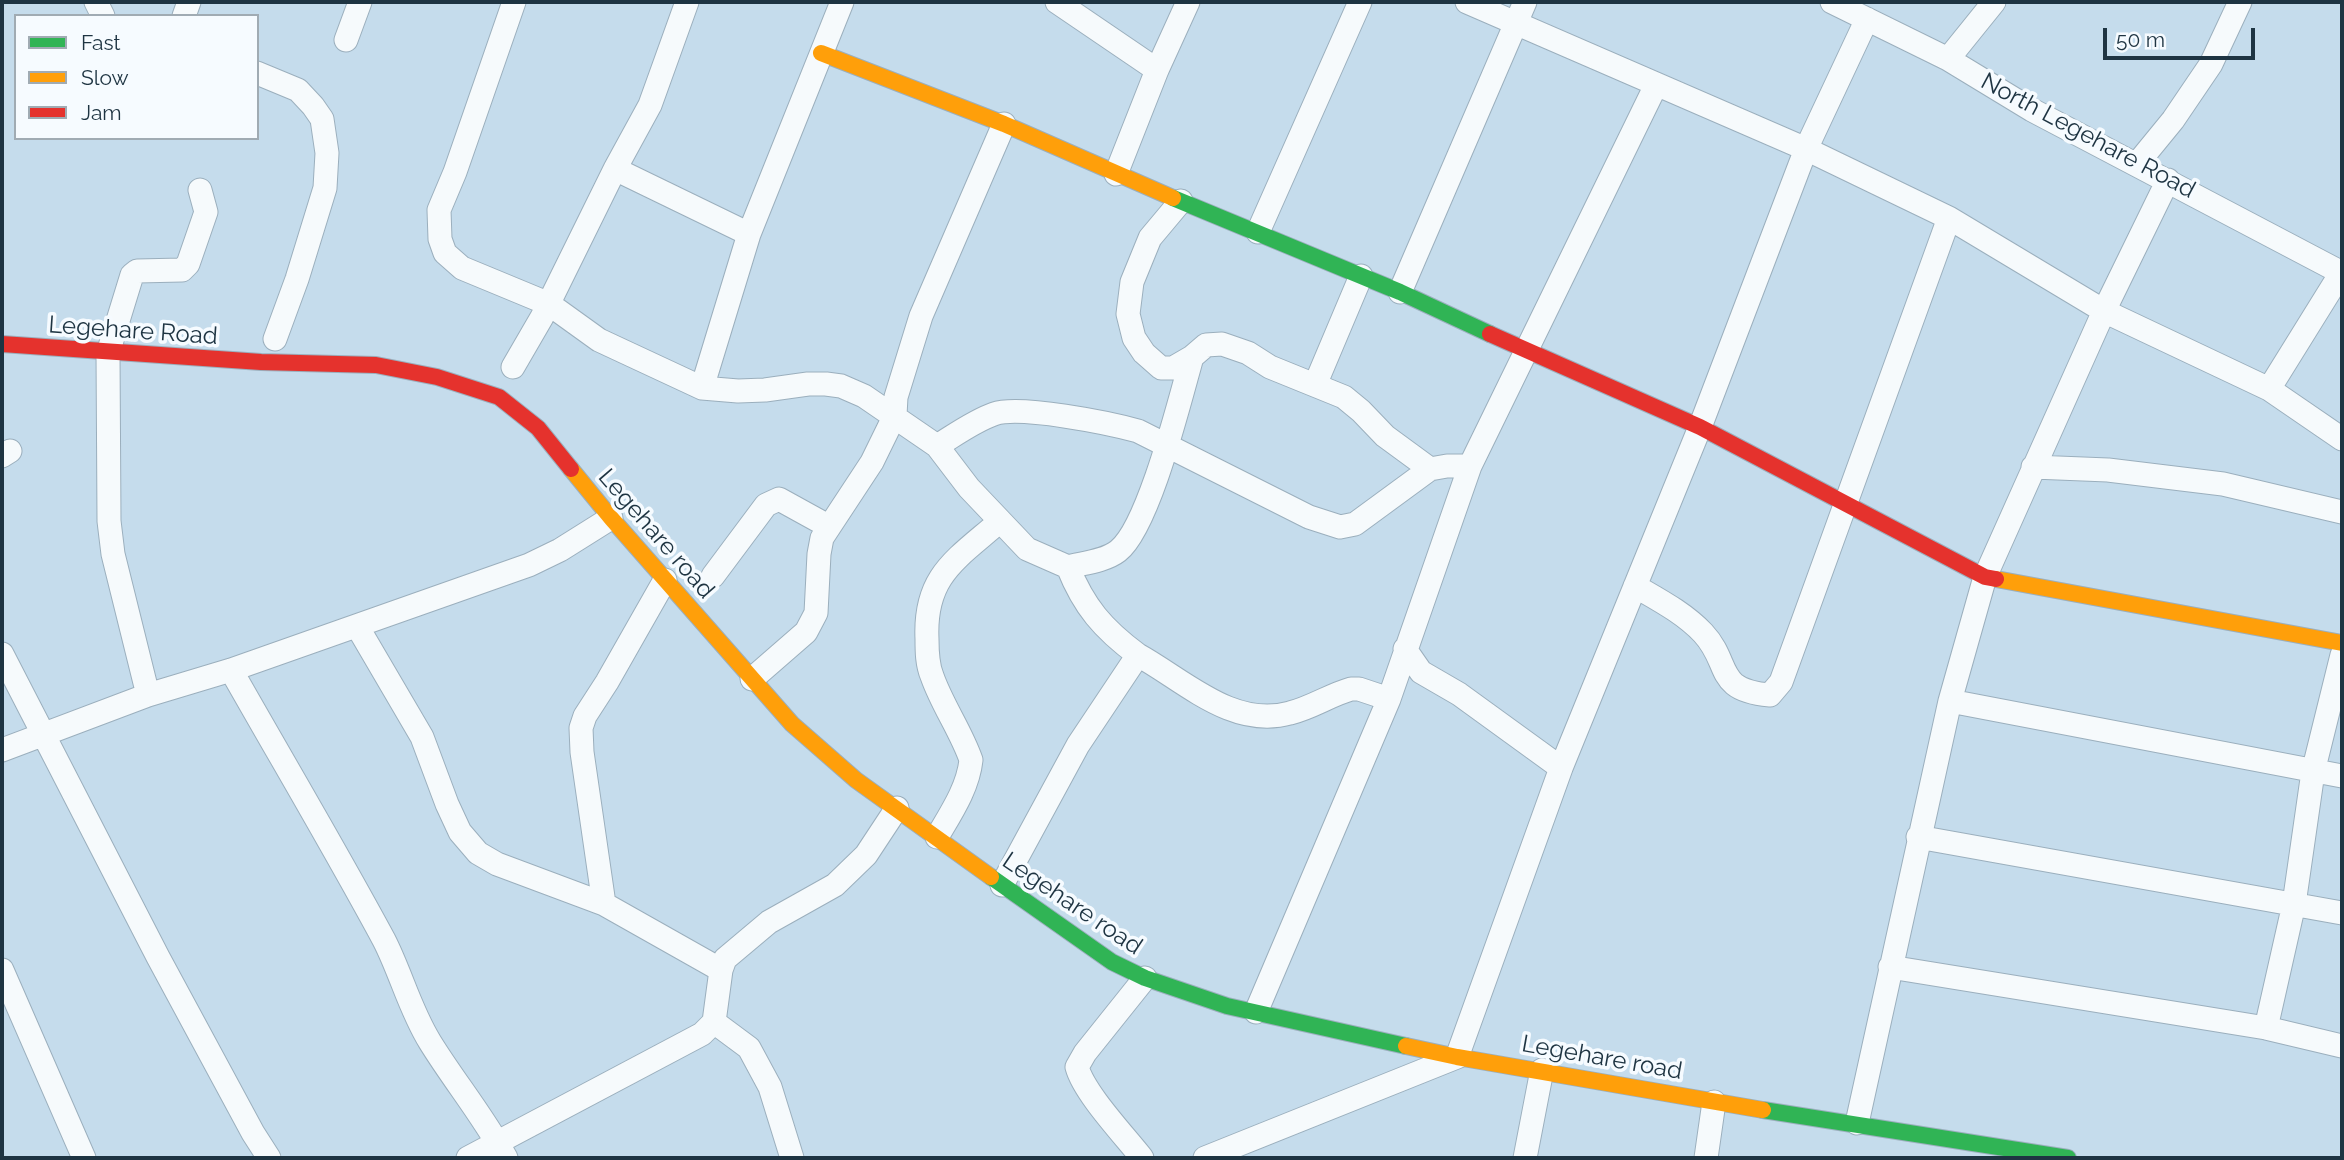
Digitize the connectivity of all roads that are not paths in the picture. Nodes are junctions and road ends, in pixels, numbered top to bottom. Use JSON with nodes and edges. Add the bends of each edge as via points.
{"nodes":[{"id":1,"x":360,"y":2,"type":"edge"},
{"id":2,"x":514,"y":2,"type":"edge"},
{"id":3,"x":687,"y":2,"type":"edge"},
{"id":4,"x":842,"y":2,"type":"edge"},
{"id":5,"x":1057,"y":2,"type":"edge"},
{"id":6,"x":1188,"y":2,"type":"edge"},
{"id":7,"x":1360,"y":2,"type":"edge"},
{"id":8,"x":1467,"y":2,"type":"edge"},
{"id":9,"x":1832,"y":2,"type":"edge"},
{"id":10,"x":1994,"y":2,"type":"edge"},
{"id":11,"x":2240,"y":2,"type":"edge"},
{"id":12,"x":1521,"y":12,"type":"edge"},
{"id":13,"x":1867,"y":19,"type":"junction"},
{"id":14,"x":346,"y":40,"type":"dead end"},
{"id":15,"x":821,"y":53,"type":"junction"},
{"id":16,"x":1948,"y":59,"type":"junction"},
{"id":17,"x":1157,"y":70,"type":"junction"},
{"id":18,"x":259,"y":74,"type":"edge"},
{"id":19,"x":1656,"y":85,"type":"junction"},
{"id":20,"x":1004,"y":124,"type":"junction"},
{"id":21,"x":1806,"y":149,"type":"junction"},
{"id":22,"x":2137,"y":164,"type":"junction"},
{"id":23,"x":615,"y":169,"type":"junction"},
{"id":24,"x":1116,"y":174,"type":"junction"},
{"id":25,"x":2168,"y":180,"type":"junction"},
{"id":26,"x":200,"y":190,"type":"dead end"},
{"id":27,"x":1181,"y":201,"type":"junction"},
{"id":28,"x":1949,"y":218,"type":"junction"},
{"id":29,"x":1258,"y":232,"type":"junction"},
{"id":30,"x":749,"y":234,"type":"junction"},
{"id":31,"x":2342,"y":273,"type":"edge"},
{"id":32,"x":1361,"y":276,"type":"junction"},
{"id":33,"x":1401,"y":292,"type":"junction"},
{"id":34,"x":545,"y":310,"type":"junction"},
{"id":35,"x":2104,"y":310,"type":"junction"},
{"id":36,"x":275,"y":339,"type":"dead end"},
{"id":37,"x":2,"y":344,"type":"edge"},
{"id":38,"x":1527,"y":351,"type":"junction"},
{"id":39,"x":108,"y":353,"type":"junction"},
{"id":40,"x":1192,"y":357,"type":"junction"},
{"id":41,"x":268,"y":362,"type":"joint"},
{"id":42,"x":513,"y":367,"type":"dead end"},
{"id":43,"x":1315,"y":385,"type":"junction"},
{"id":44,"x":702,"y":387,"type":"junction"},
{"id":45,"x":2269,"y":389,"type":"junction"},
{"id":46,"x":895,"y":415,"type":"junction"},
{"id":47,"x":1700,"y":426,"type":"junction"},
{"id":48,"x":2342,"y":439,"type":"edge"},
{"id":49,"x":1166,"y":445,"type":"junction"},
{"id":50,"x":937,"y":446,"type":"junction"},
{"id":51,"x":1470,"y":466,"type":"junction"},
{"id":52,"x":2033,"y":467,"type":"junction"},
{"id":53,"x":1430,"y":469,"type":"junction"},
{"id":54,"x":1845,"y":504,"type":"junction"},
{"id":55,"x":2342,"y":512,"type":"edge"},
{"id":56,"x":611,"y":518,"type":"junction"},
{"id":57,"x":1000,"y":521,"type":"junction"},
{"id":58,"x":828,"y":526,"type":"junction"},
{"id":59,"x":1068,"y":566,"type":"junction"},
{"id":60,"x":713,"y":576,"type":"dead end"},
{"id":61,"x":1985,"y":577,"type":"junction"},
{"id":62,"x":665,"y":580,"type":"junction"},
{"id":63,"x":1635,"y":586,"type":"junction"},
{"id":64,"x":357,"y":626,"type":"junction"},
{"id":65,"x":2342,"y":643,"type":"edge"},
{"id":66,"x":1405,"y":649,"type":"junction"},
{"id":67,"x":2,"y":654,"type":"edge"},
{"id":68,"x":1138,"y":655,"type":"junction"},
{"id":69,"x":2342,"y":655,"type":"edge"},
{"id":70,"x":231,"y":670,"type":"junction"},
{"id":71,"x":752,"y":679,"type":"junction"},
{"id":72,"x":148,"y":695,"type":"junction"},
{"id":73,"x":1389,"y":699,"type":"junction"},
{"id":74,"x":1950,"y":701,"type":"junction"},
{"id":75,"x":44,"y":735,"type":"junction"},
{"id":76,"x":2,"y":750,"type":"edge"},
{"id":77,"x":1561,"y":768,"type":"junction"},
{"id":78,"x":2313,"y":772,"type":"junction"},
{"id":79,"x":2342,"y":776,"type":"edge"},
{"id":80,"x":897,"y":808,"type":"junction"},
{"id":81,"x":937,"y":837,"type":"junction"},
{"id":82,"x":1918,"y":837,"type":"junction"},
{"id":83,"x":1002,"y":885,"type":"junction"},
{"id":84,"x":604,"y":904,"type":"junction"},
{"id":85,"x":2294,"y":904,"type":"junction"},
{"id":86,"x":2342,"y":913,"type":"edge"},
{"id":87,"x":1890,"y":967,"type":"junction"},
{"id":88,"x":2,"y":970,"type":"edge"},
{"id":89,"x":721,"y":970,"type":"junction"},
{"id":90,"x":1145,"y":978,"type":"junction"},
{"id":91,"x":1256,"y":1012,"type":"junction"},
{"id":92,"x":714,"y":1022,"type":"junction"},
{"id":93,"x":2266,"y":1028,"type":"junction"},
{"id":94,"x":2342,"y":1046,"type":"edge"},
{"id":95,"x":1457,"y":1057,"type":"junction"},
{"id":96,"x":1542,"y":1070,"type":"junction"},
{"id":97,"x":1714,"y":1102,"type":"junction"},
{"id":98,"x":1857,"y":1124,"type":"junction"},
{"id":99,"x":501,"y":1150,"type":"edge"},
{"id":100,"x":84,"y":1158,"type":"edge"},
{"id":101,"x":269,"y":1158,"type":"edge"},
{"id":102,"x":468,"y":1158,"type":"edge"},
{"id":103,"x":792,"y":1158,"type":"edge"},
{"id":104,"x":1142,"y":1158,"type":"edge"},
{"id":105,"x":1205,"y":1158,"type":"edge"},
{"id":106,"x":1525,"y":1158,"type":"edge"},
{"id":107,"x":1706,"y":1158,"type":"edge"},
{"id":108,"x":2068,"y":1158,"type":"edge"}],
"edges":[{"from":1,"to":14,"type":"street"},
{"from":2,"to":34,"type":"street","via":[[439,211],[440,239],[446,253],[462,268]]},
{"from":3,"to":23,"type":"street","via":[[650,106]]},
{"from":4,"to":15,"type":"street"},
{"from":5,"to":17,"type":"street"},
{"from":6,"to":17,"type":"street"},
{"from":7,"to":29,"type":"street"},
{"from":8,"to":12,"type":"street"},
{"from":9,"to":13,"type":"street","name":"North Legehare Road"},
{"from":10,"to":16,"type":"street"},
{"from":11,"to":22,"type":"street","via":[[2211,64]]},
{"from":12,"to":19,"type":"street"},
{"from":12,"to":33,"type":"street"},
{"from":13,"to":16,"type":"street","name":"North Legehare Road"},
{"from":13,"to":21,"type":"street"},
{"from":15,"to":20,"type":"main road"},
{"from":15,"to":30,"type":"street"},
{"from":16,"to":22,"type":"street","name":"North Legehare Road","via":[[2032,110]]},
{"from":17,"to":24,"type":"street"},
{"from":18,"to":36,"type":"street","via":[[298,90],[313,106],[322,119],[327,153],[325,188]]},
{"from":19,"to":21,"type":"street"},
{"from":19,"to":38,"type":"street"},
{"from":20,"to":24,"type":"main road"},
{"from":20,"to":46,"type":"street","via":[[921,316],[896,397]]},
{"from":21,"to":28,"type":"street"},
{"from":21,"to":47,"type":"street"},
{"from":22,"to":25,"type":"street","name":"North Legehare Road"},
{"from":23,"to":30,"type":"street"},
{"from":23,"to":34,"type":"street"},
{"from":24,"to":27,"type":"main road"},
{"from":25,"to":31,"type":"street","name":"North Legehare Road"},
{"from":25,"to":35,"type":"street"},
{"from":26,"to":39,"type":"street","via":[[206,212],[188,264],[182,270],[132,275]]},
{"from":27,"to":29,"type":"main road"},
{"from":27,"to":40,"type":"street","via":[[1150,238],[1132,282],[1128,314],[1144,353],[1161,368],[1173,368]]},
{"from":28,"to":35,"type":"street"},
{"from":28,"to":54,"type":"street"},
{"from":29,"to":32,"type":"main road"},
{"from":30,"to":44,"type":"street"},
{"from":31,"to":45,"type":"street"},
{"from":32,"to":33,"type":"main road"},
{"from":32,"to":43,"type":"street"},
{"from":33,"to":38,"type":"main road"},
{"from":34,"to":42,"type":"street"},
{"from":34,"to":44,"type":"street"},
{"from":35,"to":45,"type":"street"},
{"from":35,"to":52,"type":"street"},
{"from":37,"to":39,"type":"main road","name":"Legehare Road"},
{"from":38,"to":47,"type":"main road"},
{"from":38,"to":51,"type":"street"},
{"from":39,"to":41,"type":"main road","name":"Legehare Road"},
{"from":39,"to":72,"type":"street","via":[[109,521]]},
{"from":40,"to":43,"type":"street","via":[[1206,345],[1222,344]]},
{"from":40,"to":49,"type":"street"},
{"from":41,"to":56,"type":"main road","name":"Legehare road","via":[[376,365],[437,376],[499,397],[538,428]]},
{"from":43,"to":53,"type":"street","via":[[1344,397],[1385,436]]},
{"from":44,"to":46,"type":"street","via":[[738,391],[808,384],[841,386]]},
{"from":45,"to":48,"type":"street"},
{"from":46,"to":50,"type":"street"},
{"from":46,"to":58,"type":"street","via":[[872,462]]},
{"from":47,"to":54,"type":"main road"},
{"from":47,"to":63,"type":"street"},
{"from":49,"to":50,"type":"street","via":[[1111,423],[1021,411],[996,413]]},
{"from":49,"to":53,"type":"street","via":[[1309,517],[1340,527],[1355,524]]},
{"from":49,"to":59,"type":"street","via":[[1139,524],[1129,540],[1110,556]]},
{"from":50,"to":57,"type":"street"},
{"from":51,"to":53,"type":"street"},
{"from":51,"to":66,"type":"street"},
{"from":52,"to":55,"type":"street","via":[[2108,470],[2223,484]]},
{"from":52,"to":61,"type":"street"},
{"from":54,"to":61,"type":"main road"},
{"from":54,"to":63,"type":"street","via":[[1788,667],[1770,695],[1735,686],[1704,634]]},
{"from":56,"to":62,"type":"main road","name":"Legehare road"},
{"from":56,"to":64,"type":"street","via":[[529,565]]},
{"from":57,"to":59,"type":"street","via":[[1027,549]]},
{"from":57,"to":81,"type":"street","via":[[939,578],[926,624],[931,674],[971,760],[964,789]]},
{"from":58,"to":60,"type":"street","via":[[775,500],[766,505]]},
{"from":58,"to":71,"type":"street","via":[[818,554],[816,614],[806,632]]},
{"from":59,"to":68,"type":"street","via":[[1080,596],[1099,622]]},
{"from":61,"to":65,"type":"main road"},
{"from":61,"to":74,"type":"street"},
{"from":62,"to":71,"type":"main road","name":"Legehare road"},
{"from":62,"to":84,"type":"street","via":[[581,728]]},
{"from":63,"to":77,"type":"street"},
{"from":64,"to":70,"type":"street"},
{"from":64,"to":84,"type":"street","via":[[422,737],[460,832],[478,853]]},
{"from":66,"to":73,"type":"street"},
{"from":66,"to":77,"type":"street","via":[[1421,672]]},
{"from":67,"to":75,"type":"street"},
{"from":68,"to":73,"type":"street","via":[[1251,717],[1290,713],[1351,689]]},
{"from":68,"to":83,"type":"street","via":[[1078,745]]},
{"from":69,"to":78,"type":"street"},
{"from":70,"to":72,"type":"street"},
{"from":70,"to":99,"type":"street","via":[[396,963],[411,1008],[429,1042]]},
{"from":71,"to":80,"type":"main road","name":"Legehare road","via":[[792,724],[856,780]]},
{"from":72,"to":75,"type":"street"},
{"from":73,"to":91,"type":"street"},
{"from":74,"to":78,"type":"street"},
{"from":74,"to":82,"type":"street"},
{"from":75,"to":76,"type":"street"},
{"from":75,"to":101,"type":"street","via":[[158,957]]},
{"from":77,"to":95,"type":"street"},
{"from":78,"to":79,"type":"street"},
{"from":78,"to":85,"type":"street"},
{"from":80,"to":81,"type":"main road","name":"Legehare road"},
{"from":80,"to":89,"type":"street","via":[[866,855],[835,885],[769,922],[725,960]]},
{"from":81,"to":83,"type":"main road","name":"Legehare road"},
{"from":82,"to":85,"type":"street"},
{"from":82,"to":87,"type":"street"},
{"from":83,"to":90,"type":"main road","name":"Legehare road","via":[[1111,962]]},
{"from":84,"to":89,"type":"street"},
{"from":85,"to":86,"type":"street"},
{"from":85,"to":93,"type":"street"},
{"from":87,"to":93,"type":"street"},
{"from":87,"to":98,"type":"street"},
{"from":88,"to":100,"type":"street"},
{"from":89,"to":92,"type":"street"},
{"from":90,"to":91,"type":"main road","name":"Legehare road"},
{"from":90,"to":104,"type":"street","via":[[1077,1067]]},
{"from":91,"to":95,"type":"main road","name":"Legehare road"},
{"from":92,"to":99,"type":"street","via":[[702,1034]]},
{"from":92,"to":103,"type":"street","via":[[749,1048],[770,1087]]},
{"from":93,"to":94,"type":"street"},
{"from":95,"to":96,"type":"main road","name":"Legehare road"},
{"from":95,"to":105,"type":"street"},
{"from":96,"to":97,"type":"main road","name":"Legehare road"},
{"from":96,"to":106,"type":"street"},
{"from":97,"to":98,"type":"main road","name":"Legehare road"},
{"from":97,"to":107,"type":"street"},
{"from":98,"to":108,"type":"main road","name":"Legehare road"},
{"from":99,"to":102,"type":"street"}]}
